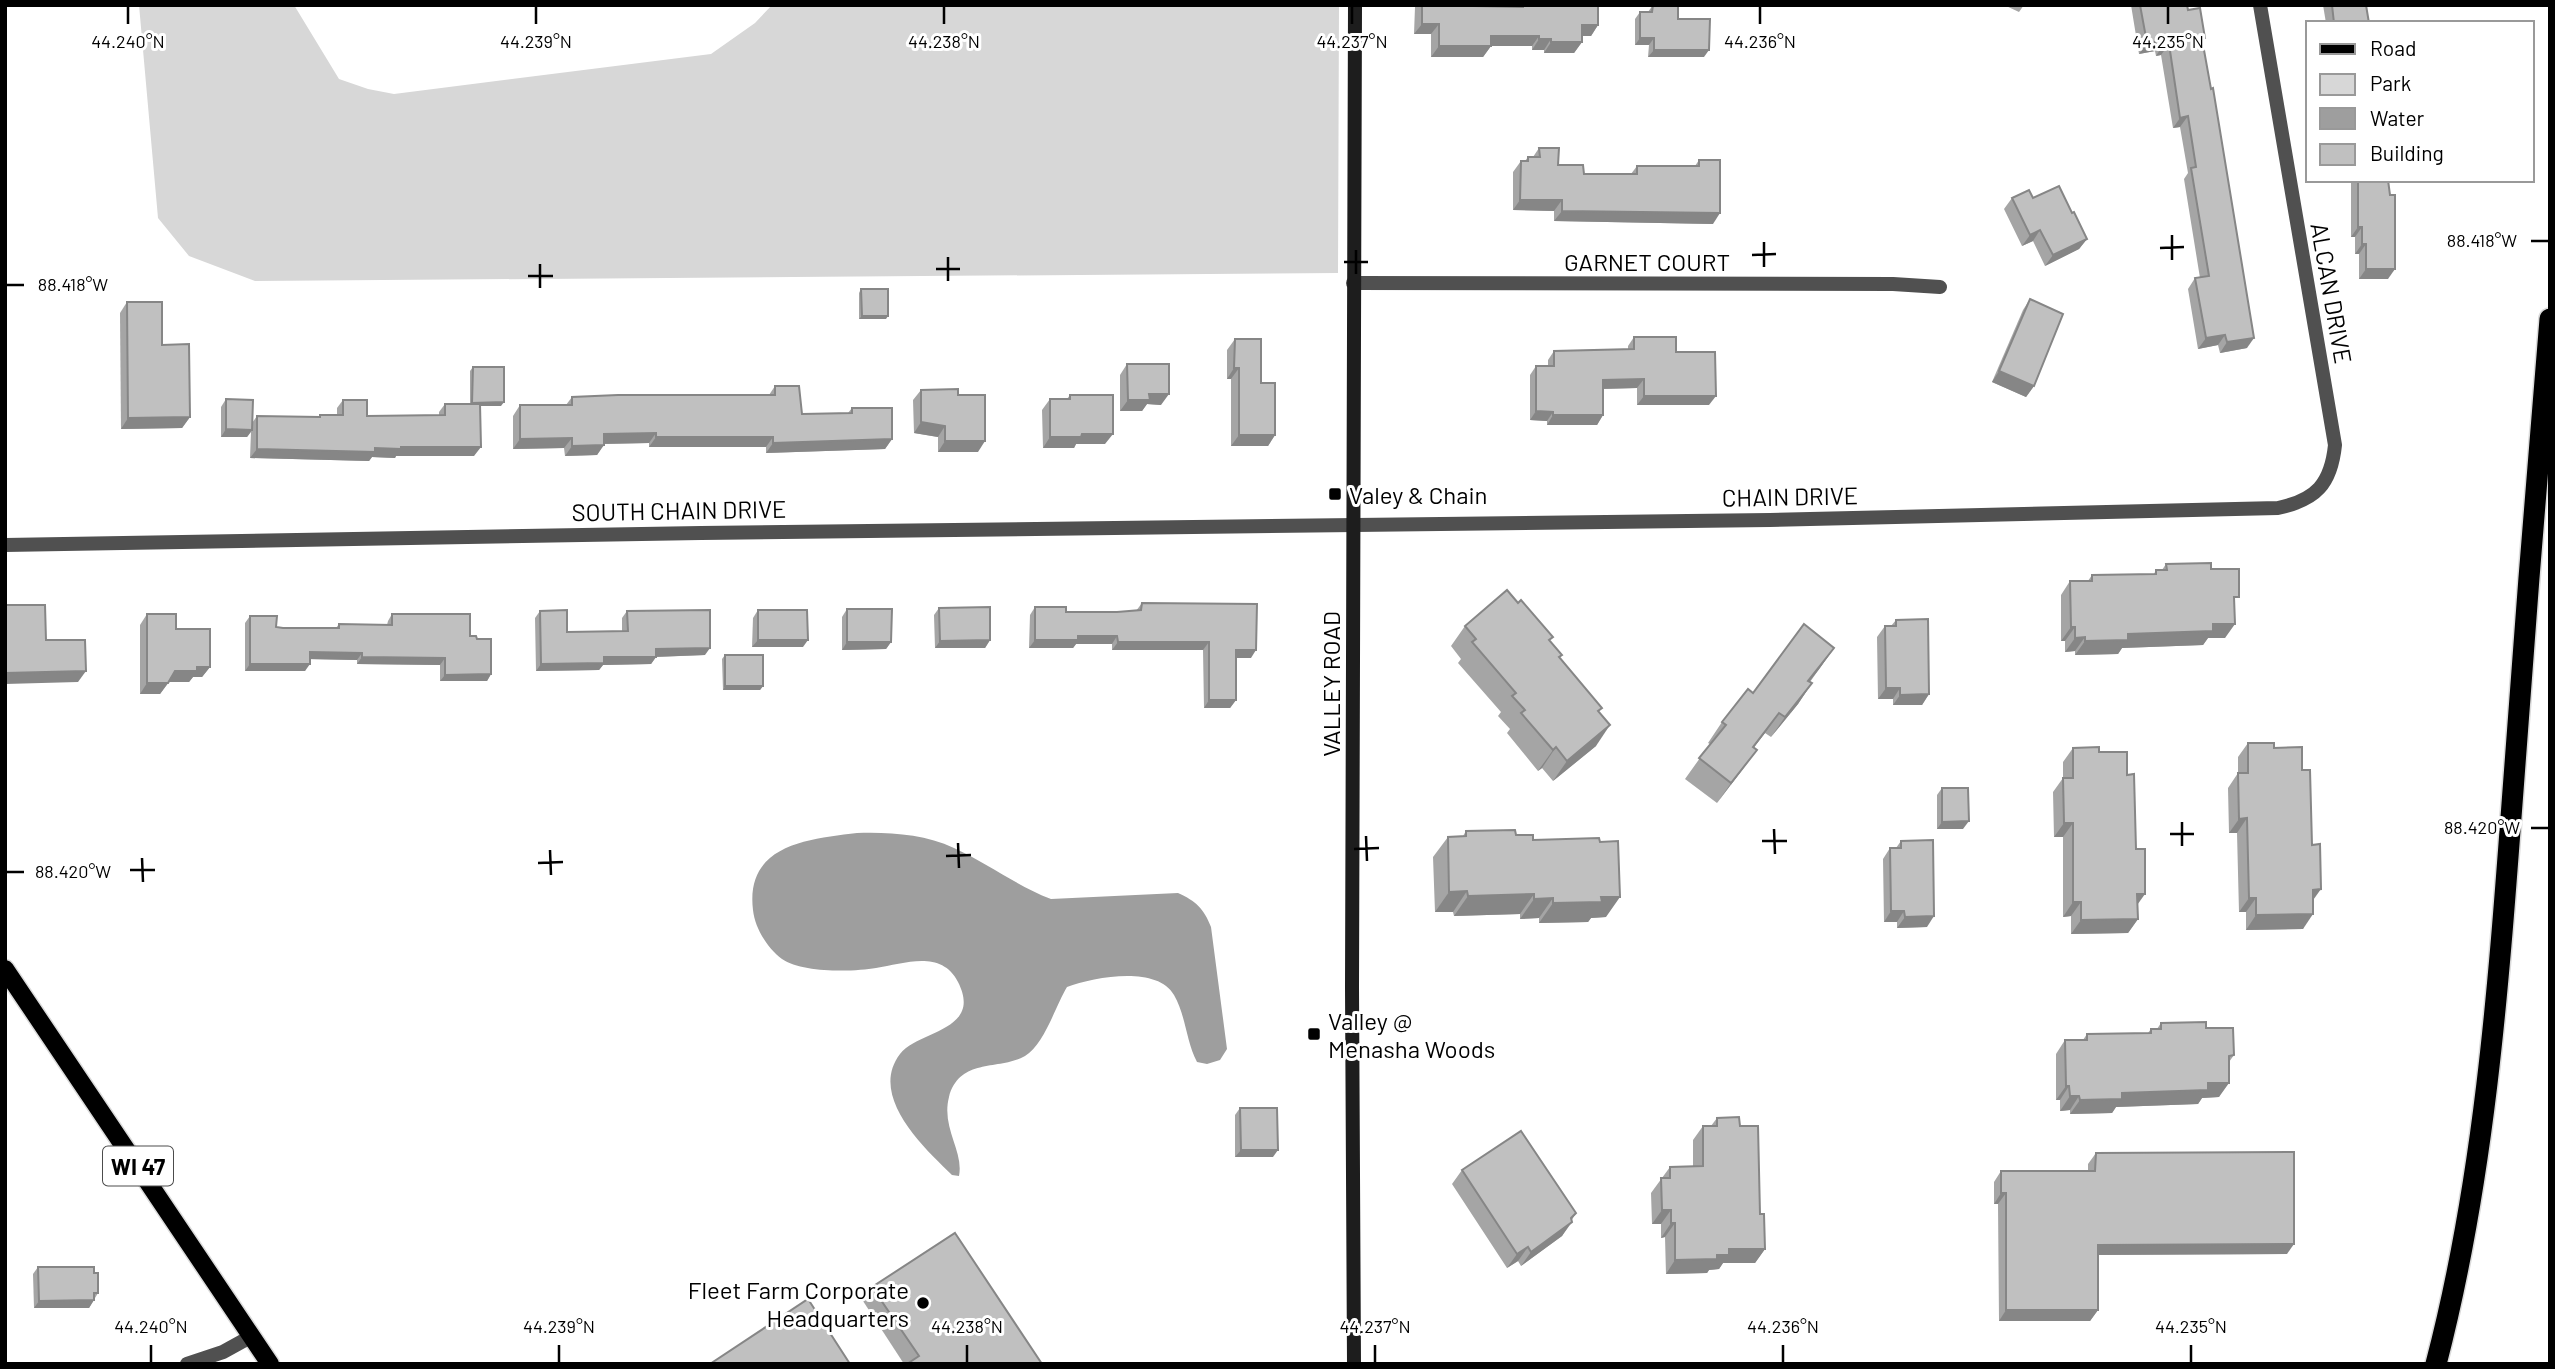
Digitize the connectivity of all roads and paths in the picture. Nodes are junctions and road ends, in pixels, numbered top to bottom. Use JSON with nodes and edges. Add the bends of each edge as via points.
{"nodes":[{"id":1,"x":1354,"y":5,"type":"edge"},
{"id":2,"x":2260,"y":5,"type":"edge"},
{"id":3,"x":1353,"y":283,"type":"junction"},
{"id":4,"x":1940,"y":287,"type":"dead end"},
{"id":5,"x":2550,"y":319,"type":"edge"},
{"id":6,"x":2227,"y":509,"type":"joint"},
{"id":7,"x":1354,"y":526,"type":"junction"},
{"id":8,"x":5,"y":545,"type":"edge"},
{"id":9,"x":5,"y":969,"type":"edge"},
{"id":10,"x":252,"y":1336,"type":"junction"},
{"id":11,"x":187,"y":1364,"type":"edge"},
{"id":12,"x":270,"y":1364,"type":"edge"},
{"id":13,"x":1354,"y":1364,"type":"edge"},
{"id":14,"x":2437,"y":1364,"type":"edge"}],
"edges":[{"from":1,"to":3,"type":"street","name":"VALLEY ROAD"},
{"from":2,"to":6,"type":"street","name":"ALCAN DRIVE","via":[[2335,445],[2326,480],[2306,499],[2278,508]]},
{"from":3,"to":4,"type":"street","name":"GARNET COURT"},
{"from":3,"to":7,"type":"street","name":"VALLEY ROAD"},
{"from":5,"to":14,"type":"highway","via":[[2488,1084],[2477,1172]]},
{"from":6,"to":7,"type":"street","name":"CHAIN DRIVE"},
{"from":7,"to":8,"type":"street","name":"SOUTH CHAIN DRIVE"},
{"from":7,"to":13,"type":"street","name":"VALLEY ROAD"},
{"from":9,"to":10,"type":"main road","number":"WI 47"},
{"from":10,"to":11,"type":"street"},
{"from":10,"to":12,"type":"main road","number":"WI 47"}]}
